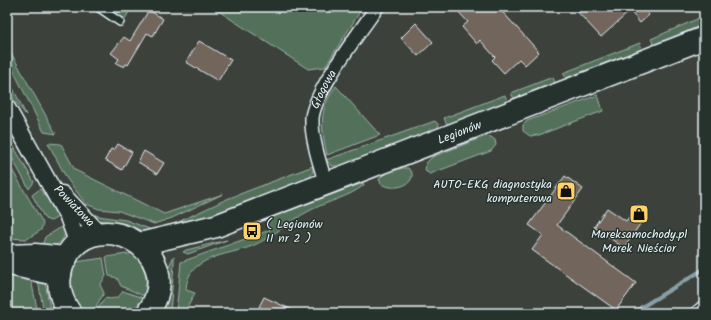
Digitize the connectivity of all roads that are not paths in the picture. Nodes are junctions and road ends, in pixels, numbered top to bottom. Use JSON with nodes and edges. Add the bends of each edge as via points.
{"nodes":[{"id":1,"x":98,"y":7,"type":"edge"},
{"id":2,"x":377,"y":7,"type":"edge"},
{"id":3,"x":120,"y":22,"type":"dead end"},
{"id":4,"x":704,"y":38,"type":"edge"},
{"id":5,"x":7,"y":108,"type":"edge"},
{"id":6,"x":48,"y":178,"type":"junction"},
{"id":7,"x":326,"y":184,"type":"junction"},
{"id":8,"x":216,"y":226,"type":"junction"},
{"id":9,"x":100,"y":234,"type":"junction"},
{"id":10,"x":140,"y":244,"type":"junction"},
{"id":11,"x":7,"y":256,"type":"edge"},
{"id":12,"x":68,"y":259,"type":"junction"},
{"id":13,"x":7,"y":263,"type":"edge"},
{"id":14,"x":157,"y":270,"type":"junction"},
{"id":15,"x":704,"y":307,"type":"edge"},
{"id":16,"x":66,"y":311,"type":"edge"},
{"id":17,"x":148,"y":313,"type":"edge"},
{"id":18,"x":697,"y":313,"type":"edge"}],
"edges":[{"from":1,"to":3,"type":"lane"},
{"from":2,"to":7,"type":"street","name":"Głogowa","via":[[327,83],[314,110],[313,127]]},
{"from":4,"to":7,"type":"highway","name":"Legionów"},
{"from":5,"to":6,"type":"street","name":"Powiatowa"},
{"from":6,"to":9,"type":"street","name":"Powiatowa"},
{"from":6,"to":12,"type":"street","name":"Powiatowa","via":[[68,217]]},
{"from":7,"to":8,"type":"highway","name":"Legionów"},
{"from":8,"to":10,"type":"highway","name":"Legionów"},
{"from":8,"to":14,"type":"highway","name":"Legionów","via":[[176,248]]},
{"from":9,"to":10,"type":"highway","via":[[121,234]]},
{"from":9,"to":12,"type":"highway","via":[[88,237]]},
{"from":10,"to":14,"type":"highway","via":[[152,258]]},
{"from":11,"to":12,"type":"highway","via":[[35,255]]},
{"from":12,"to":13,"type":"highway"},
{"from":12,"to":16,"type":"highway","via":[[60,292]]},
{"from":14,"to":17,"type":"highway","via":[[157,292]]},
{"from":15,"to":18,"type":"street"}]}
